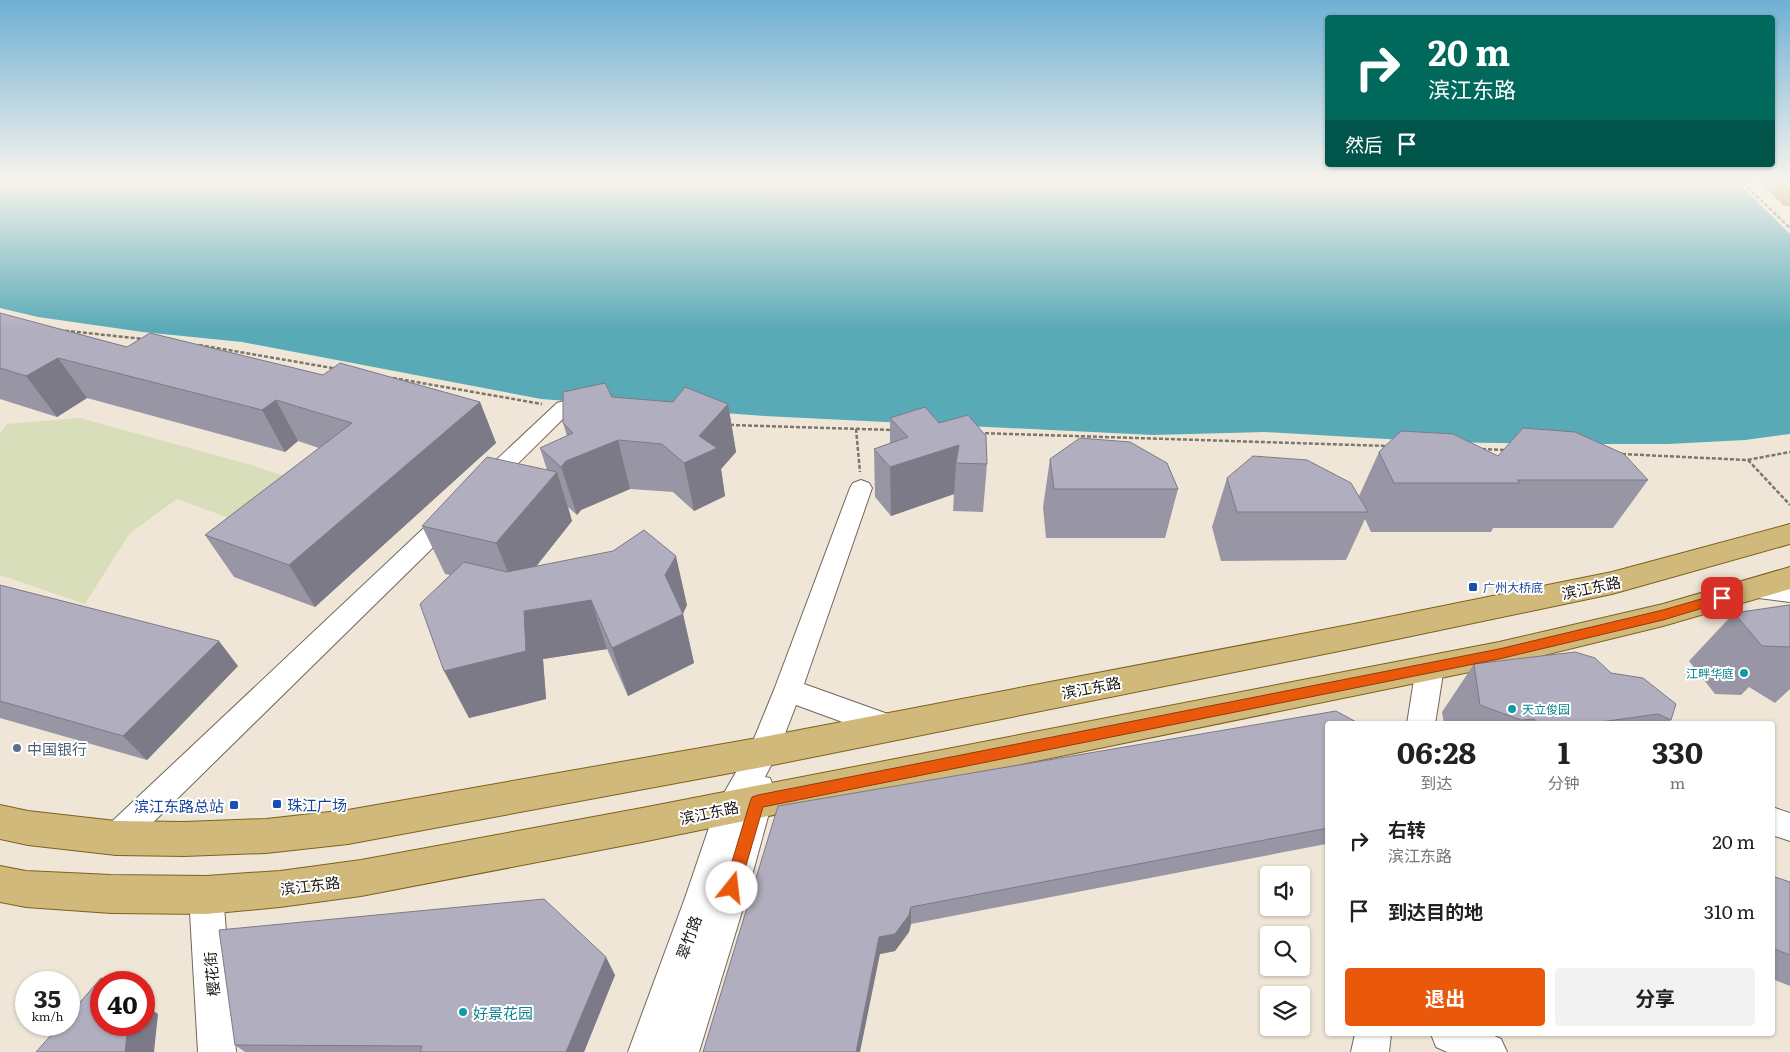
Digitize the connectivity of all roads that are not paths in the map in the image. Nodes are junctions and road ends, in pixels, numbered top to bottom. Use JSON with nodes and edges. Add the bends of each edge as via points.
{"nodes":[{"id":1,"x":564,"y":407,"type":"edge"},
{"id":2,"x":861,"y":488,"type":"road end"},
{"id":3,"x":1790,"y":534,"type":"edge"},
{"id":4,"x":1790,"y":578,"type":"edge"},
{"id":5,"x":1752,"y":589,"type":"junction"},
{"id":6,"x":1790,"y":593,"type":"edge"},
{"id":7,"x":1430,"y":667,"type":"junction"},
{"id":8,"x":788,"y":690,"type":"junction"},
{"id":9,"x":1421,"y":721,"type":"edge"},
{"id":10,"x":890,"y":727,"type":"junction"},
{"id":11,"x":763,"y":752,"type":"junction"},
{"id":12,"x":744,"y":804,"type":"junction"},
{"id":13,"x":0,"y":822,"type":"edge"},
{"id":14,"x":1775,"y":822,"type":"edge"},
{"id":15,"x":1790,"y":827,"type":"edge"},
{"id":16,"x":116,"y":838,"type":"junction"},
{"id":17,"x":0,"y":884,"type":"edge"},
{"id":18,"x":206,"y":895,"type":"junction"},
{"id":19,"x":1373,"y":1036,"type":"edge"},
{"id":20,"x":1454,"y":1036,"type":"edge"},
{"id":21,"x":217,"y":1052,"type":"edge"},
{"id":22,"x":647,"y":1052,"type":"edge"},
{"id":23,"x":680,"y":1052,"type":"edge"},
{"id":24,"x":1370,"y":1052,"type":"edge"},
{"id":25,"x":1488,"y":1052,"type":"edge"}],
"edges":[{"from":1,"to":16,"type":"street"},
{"from":2,"to":8,"type":"street","name":"翠竹路"},
{"from":3,"to":10,"type":"main road","name":"滨江东路","via":[[1612,583]]},
{"from":4,"to":5,"type":"main road","name":"滨江东路"},
{"from":5,"to":6,"type":"street"},
{"from":5,"to":7,"type":"main road","name":"滨江东路","via":[[1663,615],[1564,651]]},
{"from":7,"to":9,"type":"street"},
{"from":7,"to":12,"type":"main road","name":"滨江东路"},
{"from":8,"to":10,"type":"street"},
{"from":8,"to":11,"type":"street","name":"翠竹路"},
{"from":10,"to":11,"type":"main road","name":"滨江东路"},
{"from":11,"to":12,"type":"street","name":"翠竹路"},
{"from":11,"to":16,"type":"main road","name":"滨江东路","via":[[348,827],[266,836]]},
{"from":12,"to":18,"type":"main road","name":"滨江东路","via":[[361,878]]},
{"from":12,"to":22,"type":"street","name":"翠竹路","via":[[702,898]]},
{"from":12,"to":23,"type":"street","name":"翠竹路","via":[[727,905]]},
{"from":13,"to":16,"type":"main road","name":"滨江东路"},
{"from":14,"to":15,"type":"street"},
{"from":17,"to":18,"type":"main road","name":"滨江东路","via":[[111,894]]},
{"from":18,"to":21,"type":"street","name":"樱花街"},
{"from":19,"to":24,"type":"street"},
{"from":20,"to":25,"type":"street"}]}
